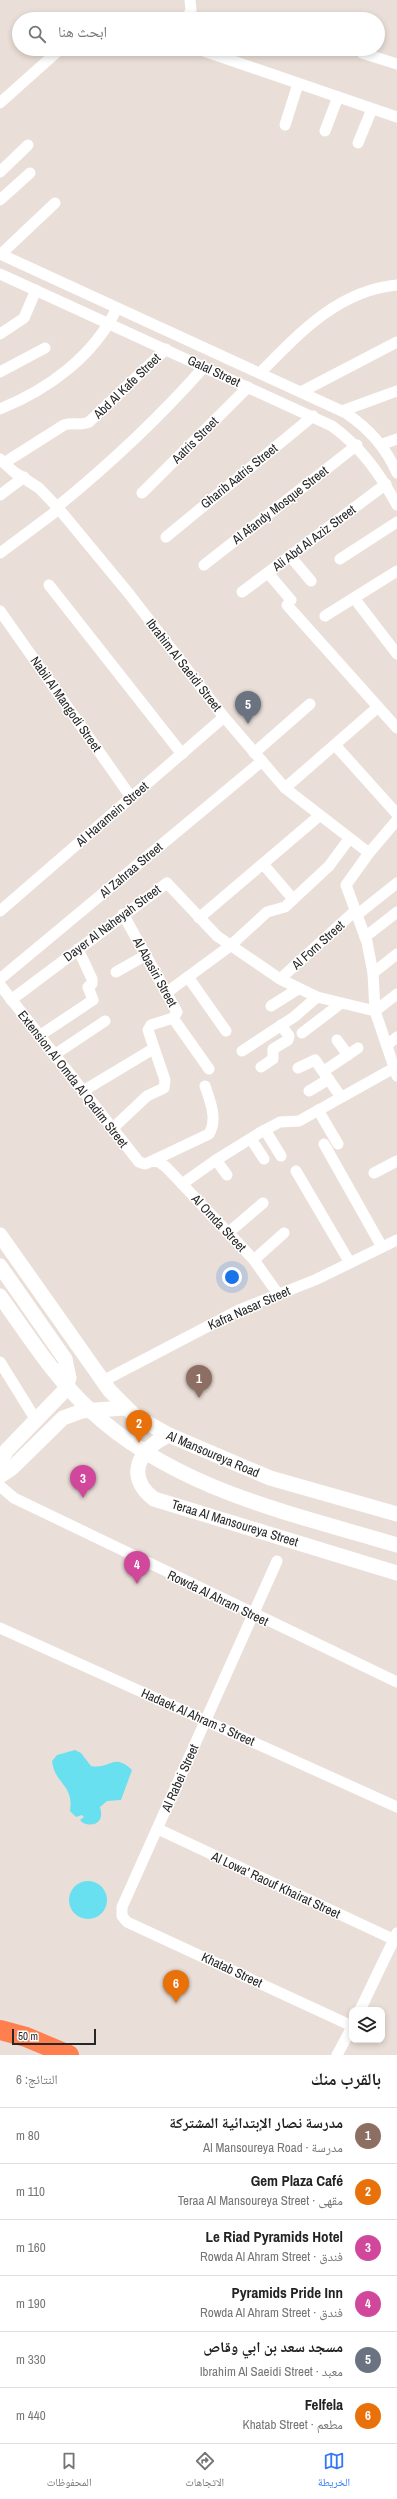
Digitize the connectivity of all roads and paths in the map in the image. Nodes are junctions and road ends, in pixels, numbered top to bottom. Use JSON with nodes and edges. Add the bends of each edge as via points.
{"nodes":[{"id":1,"x":190,"y":0,"type":"edge"},
{"id":2,"x":190,"y":12,"type":"edge"},
{"id":3,"x":53,"y":56,"type":"edge"},
{"id":4,"x":218,"y":56,"type":"edge"},
{"id":5,"x":370,"y":56,"type":"edge"},
{"id":6,"x":397,"y":63,"type":"edge"},
{"id":7,"x":298,"y":84,"type":"junction"},
{"id":8,"x":338,"y":97,"type":"junction"},
{"id":9,"x":0,"y":103,"type":"edge"},
{"id":10,"x":372,"y":109,"type":"junction"},
{"id":11,"x":397,"y":117,"type":"edge"},
{"id":12,"x":285,"y":125,"type":"dead end"},
{"id":13,"x":325,"y":131,"type":"dead end"},
{"id":14,"x":358,"y":143,"type":"dead end"},
{"id":15,"x":28,"y":145,"type":"dead end"},
{"id":16,"x":0,"y":172,"type":"edge"},
{"id":17,"x":30,"y":173,"type":"dead end"},
{"id":18,"x":0,"y":200,"type":"edge"},
{"id":19,"x":55,"y":203,"type":"dead end"},
{"id":20,"x":0,"y":254,"type":"edge"},
{"id":21,"x":0,"y":274,"type":"edge"},
{"id":22,"x":397,"y":286,"type":"edge"},
{"id":23,"x":36,"y":290,"type":"junction"},
{"id":24,"x":117,"y":308,"type":"junction"},
{"id":25,"x":110,"y":324,"type":"junction"},
{"id":26,"x":0,"y":334,"type":"edge"},
{"id":27,"x":397,"y":342,"type":"edge"},
{"id":28,"x":45,"y":348,"type":"dead end"},
{"id":29,"x":166,"y":349,"type":"junction"},
{"id":30,"x":204,"y":366,"type":"junction"},
{"id":31,"x":0,"y":372,"type":"edge"},
{"id":32,"x":260,"y":373,"type":"junction"},
{"id":33,"x":248,"y":387,"type":"junction"},
{"id":34,"x":397,"y":391,"type":"edge"},
{"id":35,"x":301,"y":392,"type":"junction"},
{"id":36,"x":1,"y":407,"type":"edge"},
{"id":37,"x":342,"y":411,"type":"junction"},
{"id":38,"x":313,"y":416,"type":"junction"},
{"id":39,"x":397,"y":439,"type":"edge"},
{"id":40,"x":382,"y":444,"type":"junction"},
{"id":41,"x":357,"y":445,"type":"junction"},
{"id":42,"x":2,"y":461,"type":"edge"},
{"id":43,"x":397,"y":473,"type":"edge"},
{"id":44,"x":24,"y":477,"type":"junction"},
{"id":45,"x":386,"y":484,"type":"junction"},
{"id":46,"x":142,"y":493,"type":"dead end"},
{"id":47,"x":0,"y":495,"type":"edge"},
{"id":48,"x":397,"y":505,"type":"edge"},
{"id":49,"x":58,"y":508,"type":"junction"},
{"id":50,"x":397,"y":522,"type":"edge"},
{"id":51,"x":166,"y":537,"type":"dead end"},
{"id":52,"x":0,"y":553,"type":"edge"},
{"id":53,"x":290,"y":556,"type":"junction"},
{"id":54,"x":340,"y":559,"type":"dead end"},
{"id":55,"x":204,"y":565,"type":"dead end"},
{"id":56,"x":397,"y":571,"type":"edge"},
{"id":57,"x":268,"y":573,"type":"junction"},
{"id":58,"x":311,"y":581,"type":"dead end"},
{"id":59,"x":49,"y":585,"type":"dead end"},
{"id":60,"x":242,"y":592,"type":"dead end"},
{"id":61,"x":354,"y":598,"type":"junction"},
{"id":62,"x":0,"y":611,"type":"edge"},
{"id":63,"x":325,"y":616,"type":"dead end"},
{"id":64,"x":397,"y":654,"type":"edge"},
{"id":65,"x":310,"y":704,"type":"dead end"},
{"id":66,"x":378,"y":707,"type":"junction"},
{"id":67,"x":224,"y":717,"type":"junction"},
{"id":68,"x":397,"y":728,"type":"edge"},
{"id":69,"x":335,"y":745,"type":"junction"},
{"id":70,"x":182,"y":754,"type":"junction"},
{"id":71,"x":258,"y":757,"type":"junction"},
{"id":72,"x":285,"y":788,"type":"junction"},
{"id":73,"x":131,"y":797,"type":"junction"},
{"id":74,"x":397,"y":814,"type":"edge"},
{"id":75,"x":319,"y":816,"type":"junction"},
{"id":76,"x":397,"y":820,"type":"edge"},
{"id":77,"x":350,"y":839,"type":"junction"},
{"id":78,"x":369,"y":853,"type":"junction"},
{"id":79,"x":262,"y":864,"type":"junction"},
{"id":80,"x":397,"y":883,"type":"edge"},
{"id":81,"x":294,"y":899,"type":"junction"},
{"id":82,"x":0,"y":910,"type":"edge"},
{"id":83,"x":357,"y":912,"type":"junction"},
{"id":84,"x":397,"y":912,"type":"edge"},
{"id":85,"x":123,"y":914,"type":"junction"},
{"id":86,"x":199,"y":918,"type":"junction"},
{"id":87,"x":365,"y":937,"type":"junction"},
{"id":88,"x":230,"y":946,"type":"junction"},
{"id":89,"x":78,"y":949,"type":"junction"},
{"id":90,"x":397,"y":954,"type":"edge"},
{"id":91,"x":146,"y":955,"type":"junction"},
{"id":92,"x":116,"y":972,"type":"dead end"},
{"id":93,"x":373,"y":973,"type":"junction"},
{"id":94,"x":188,"y":977,"type":"junction"},
{"id":95,"x":0,"y":979,"type":"edge"},
{"id":96,"x":280,"y":979,"type":"junction"},
{"id":97,"x":0,"y":985,"type":"edge"},
{"id":98,"x":298,"y":989,"type":"junction"},
{"id":99,"x":166,"y":993,"type":"junction"},
{"id":100,"x":397,"y":994,"type":"edge"},
{"id":101,"x":317,"y":997,"type":"junction"},
{"id":102,"x":11,"y":1000,"type":"junction"},
{"id":103,"x":340,"y":1004,"type":"junction"},
{"id":104,"x":271,"y":1006,"type":"dead end"},
{"id":105,"x":375,"y":1011,"type":"junction"},
{"id":106,"x":173,"y":1018,"type":"junction"},
{"id":107,"x":105,"y":1021,"type":"dead end"},
{"id":108,"x":281,"y":1025,"type":"junction"},
{"id":109,"x":226,"y":1031,"type":"dead end"},
{"id":110,"x":302,"y":1033,"type":"dead end"},
{"id":111,"x":39,"y":1036,"type":"junction"},
{"id":112,"x":397,"y":1037,"type":"edge"},
{"id":113,"x":337,"y":1040,"type":"dead end"},
{"id":114,"x":387,"y":1045,"type":"junction"},
{"id":115,"x":358,"y":1048,"type":"dead end"},
{"id":116,"x":153,"y":1049,"type":"junction"},
{"id":117,"x":242,"y":1051,"type":"dead end"},
{"id":118,"x":54,"y":1055,"type":"junction"},
{"id":119,"x":348,"y":1055,"type":"junction"},
{"id":120,"x":261,"y":1067,"type":"dead end"},
{"id":121,"x":298,"y":1068,"type":"dead end"},
{"id":122,"x":209,"y":1069,"type":"dead end"},
{"id":123,"x":396,"y":1072,"type":"edge"},
{"id":124,"x":327,"y":1075,"type":"junction"},
{"id":125,"x":205,"y":1086,"type":"dead end"},
{"id":126,"x":83,"y":1091,"type":"junction"},
{"id":127,"x":310,"y":1091,"type":"dead end"},
{"id":128,"x":341,"y":1097,"type":"junction"},
{"id":129,"x":318,"y":1110,"type":"junction"},
{"id":130,"x":112,"y":1129,"type":"junction"},
{"id":131,"x":265,"y":1130,"type":"junction"},
{"id":132,"x":251,"y":1139,"type":"junction"},
{"id":133,"x":324,"y":1144,"type":"dead end"},
{"id":134,"x":338,"y":1144,"type":"dead end"},
{"id":135,"x":281,"y":1156,"type":"dead end"},
{"id":136,"x":264,"y":1159,"type":"dead end"},
{"id":137,"x":216,"y":1160,"type":"junction"},
{"id":138,"x":152,"y":1161,"type":"junction"},
{"id":139,"x":397,"y":1161,"type":"edge"},
{"id":140,"x":296,"y":1171,"type":"dead end"},
{"id":141,"x":374,"y":1173,"type":"dead end"},
{"id":142,"x":227,"y":1175,"type":"dead end"},
{"id":143,"x":182,"y":1184,"type":"junction"},
{"id":144,"x":263,"y":1203,"type":"dead end"},
{"id":145,"x":228,"y":1232,"type":"junction"},
{"id":146,"x":284,"y":1233,"type":"dead end"},
{"id":147,"x":0,"y":1235,"type":"edge"},
{"id":148,"x":397,"y":1240,"type":"edge"},
{"id":149,"x":382,"y":1247,"type":"junction"},
{"id":150,"x":254,"y":1260,"type":"junction"},
{"id":151,"x":350,"y":1263,"type":"junction"},
{"id":152,"x":0,"y":1266,"type":"edge"},
{"id":153,"x":278,"y":1294,"type":"junction"},
{"id":154,"x":0,"y":1296,"type":"edge"},
{"id":155,"x":0,"y":1362,"type":"edge"},
{"id":156,"x":103,"y":1381,"type":"junction"},
{"id":157,"x":125,"y":1408,"type":"junction"},
{"id":158,"x":36,"y":1420,"type":"junction"},
{"id":159,"x":169,"y":1435,"type":"junction"},
{"id":160,"x":0,"y":1462,"type":"edge"},
{"id":161,"x":0,"y":1476,"type":"edge"},
{"id":162,"x":0,"y":1486,"type":"edge"},
{"id":163,"x":397,"y":1514,"type":"edge"},
{"id":164,"x":397,"y":1545,"type":"edge"},
{"id":165,"x":277,"y":1561,"type":"dead end"},
{"id":166,"x":397,"y":1573,"type":"edge"},
{"id":167,"x":253,"y":1615,"type":"junction"},
{"id":168,"x":0,"y":1628,"type":"edge"},
{"id":169,"x":397,"y":1682,"type":"edge"},
{"id":170,"x":206,"y":1721,"type":"junction"},
{"id":171,"x":397,"y":1807,"type":"edge"},
{"id":172,"x":158,"y":1829,"type":"junction"},
{"id":173,"x":122,"y":1907,"type":"joint"},
{"id":174,"x":396,"y":1938,"type":"edge"},
{"id":175,"x":362,"y":2007,"type":"edge"},
{"id":176,"x":349,"y":2025,"type":"edge"},
{"id":177,"x":0,"y":2030,"type":"edge"},
{"id":178,"x":349,"y":2032,"type":"edge"},
{"id":179,"x":70,"y":2055,"type":"edge"},
{"id":180,"x":337,"y":2055,"type":"edge"}],
"edges":[{"from":1,"to":2,"type":"street"},
{"from":3,"to":9,"type":"street"},
{"from":4,"to":7,"type":"street"},
{"from":5,"to":6,"type":"street"},
{"from":7,"to":8,"type":"street"},
{"from":7,"to":12,"type":"street"},
{"from":8,"to":10,"type":"street"},
{"from":8,"to":13,"type":"street"},
{"from":10,"to":11,"type":"street"},
{"from":10,"to":14,"type":"street"},
{"from":15,"to":16,"type":"street"},
{"from":17,"to":18,"type":"street"},
{"from":19,"to":20,"type":"street"},
{"from":20,"to":24,"type":"street","name":"Galal Street"},
{"from":21,"to":23,"type":"street","name":"Galal Street"},
{"from":22,"to":32,"type":"street","via":[[366,290],[314,320]]},
{"from":23,"to":25,"type":"street","name":"Galal Street"},
{"from":23,"to":26,"type":"street","via":[[24,318]]},
{"from":24,"to":25,"type":"street"},
{"from":24,"to":32,"type":"street","name":"Galal Street"},
{"from":25,"to":29,"type":"street","name":"Galal Street"},
{"from":25,"to":36,"type":"street","via":[[75,365],[46,386]]},
{"from":27,"to":35,"type":"street"},
{"from":28,"to":31,"type":"street"},
{"from":29,"to":30,"type":"street","name":"Galal Street"},
{"from":29,"to":42,"type":"street","name":"Abd Al Kafe Street","via":[[89,422],[83,425],[64,424]]},
{"from":30,"to":33,"type":"street","name":"Galal Street"},
{"from":30,"to":49,"type":"street","via":[[136,440]]},
{"from":32,"to":35,"type":"street","name":"Galal Street"},
{"from":33,"to":38,"type":"street","name":"Galal Street"},
{"from":33,"to":46,"type":"street","name":"Aatris Street"},
{"from":34,"to":37,"type":"street"},
{"from":35,"to":37,"type":"street","name":"Galal Street"},
{"from":37,"to":40,"type":"street","name":"Galal Street","via":[[360,423]]},
{"from":38,"to":41,"type":"street","name":"Galal Street","via":[[332,426]]},
{"from":38,"to":51,"type":"street","name":"Gharib Aatris Street"},
{"from":39,"to":40,"type":"street"},
{"from":40,"to":43,"type":"street","name":"Galal Street"},
{"from":41,"to":45,"type":"street","name":"Galal Street"},
{"from":41,"to":55,"type":"street","name":"Al Afandy Mosque Street"},
{"from":42,"to":44,"type":"street","name":"Ibrahim Al Saeidi Street"},
{"from":44,"to":47,"type":"street"},
{"from":44,"to":49,"type":"street","name":"Ibrahim Al Saeidi Street"},
{"from":45,"to":48,"type":"street","name":"Galal Street"},
{"from":45,"to":53,"type":"street","name":"Ali Abd Al Aziz Street"},
{"from":49,"to":52,"type":"street"},
{"from":49,"to":67,"type":"street","name":"Ibrahim Al Saeidi Street","via":[[130,595]]},
{"from":50,"to":54,"type":"street"},
{"from":53,"to":57,"type":"street","name":"Ali Abd Al Aziz Street"},
{"from":53,"to":58,"type":"street"},
{"from":56,"to":61,"type":"street"},
{"from":57,"to":60,"type":"street","name":"Ali Abd Al Aziz Street"},
{"from":57,"to":66,"type":"street","via":[[289,602]]},
{"from":59,"to":70,"type":"street"},
{"from":61,"to":63,"type":"street"},
{"from":61,"to":64,"type":"street"},
{"from":62,"to":73,"type":"street","name":"Nabil Al Mangodi Street"},
{"from":65,"to":71,"type":"street","name":"Al Zahraa Street"},
{"from":66,"to":68,"type":"street"},
{"from":66,"to":69,"type":"street"},
{"from":67,"to":70,"type":"street","name":"Al Haramein Street"},
{"from":67,"to":71,"type":"street","name":"Ibrahim Al Saeidi Street"},
{"from":69,"to":72,"type":"street"},
{"from":69,"to":74,"type":"street"},
{"from":70,"to":73,"type":"street","name":"Al Haramein Street"},
{"from":71,"to":72,"type":"street","name":"Ibrahim Al Saeidi Street"},
{"from":71,"to":95,"type":"street","name":"Al Zahraa Street"},
{"from":72,"to":75,"type":"street","name":"Ibrahim Al Saeidi Street"},
{"from":73,"to":82,"type":"street","name":"Al Haramein Street"},
{"from":75,"to":77,"type":"street","name":"Ibrahim Al Saeidi Street"},
{"from":75,"to":79,"type":"street"},
{"from":76,"to":78,"type":"street"},
{"from":77,"to":78,"type":"street","name":"Ibrahim Al Saeidi Street"},
{"from":77,"to":81,"type":"street","via":[[329,866]]},
{"from":78,"to":83,"type":"street","via":[[347,882]]},
{"from":79,"to":81,"type":"street"},
{"from":79,"to":86,"type":"street"},
{"from":80,"to":83,"type":"street","name":"Al Forn Street"},
{"from":81,"to":88,"type":"street","via":[[281,910],[267,912]]},
{"from":83,"to":87,"type":"street"},
{"from":83,"to":96,"type":"street","name":"Al Forn Street"},
{"from":84,"to":87,"type":"street"},
{"from":85,"to":86,"type":"street","name":"Dayer Al Naheyah Street","via":[[167,883]]},
{"from":85,"to":89,"type":"street","name":"Dayer Al Naheyah Street"},
{"from":85,"to":91,"type":"street","name":"Al Abasiri Street"},
{"from":86,"to":88,"type":"street","name":"Dayer Al Naheyah Street"},
{"from":87,"to":93,"type":"street"},
{"from":88,"to":94,"type":"street"},
{"from":88,"to":96,"type":"street","name":"Dayer Al Naheyah Street"},
{"from":89,"to":102,"type":"street","name":"Dayer Al Naheyah Street"},
{"from":89,"to":111,"type":"street","via":[[92,979],[88,990],[93,1000]]},
{"from":90,"to":93,"type":"street"},
{"from":91,"to":92,"type":"street"},
{"from":91,"to":99,"type":"street","name":"Al Abasiri Street"},
{"from":93,"to":105,"type":"street"},
{"from":94,"to":99,"type":"street"},
{"from":94,"to":109,"type":"street"},
{"from":96,"to":98,"type":"street","name":"Dayer Al Naheyah Street"},
{"from":97,"to":102,"type":"street","name":"Extension Al Omda Al Qadim Street"},
{"from":98,"to":101,"type":"street","name":"Dayer Al Naheyah Street"},
{"from":98,"to":104,"type":"street"},
{"from":99,"to":106,"type":"street","name":"Al Abasiri Street","via":[[177,1012]]},
{"from":100,"to":105,"type":"street"},
{"from":101,"to":103,"type":"street","name":"Dayer Al Naheyah Street"},
{"from":101,"to":108,"type":"street"},
{"from":102,"to":111,"type":"street","name":"Extension Al Omda Al Qadim Street"},
{"from":103,"to":105,"type":"street","name":"Dayer Al Naheyah Street"},
{"from":103,"to":110,"type":"street"},
{"from":105,"to":114,"type":"street"},
{"from":106,"to":116,"type":"street","name":"Al Abasiri Street","via":[[151,1025],[148,1036]]},
{"from":106,"to":122,"type":"street"},
{"from":107,"to":118,"type":"street"},
{"from":108,"to":117,"type":"street"},
{"from":108,"to":120,"type":"street","via":[[289,1036],[288,1040],[273,1049],[273,1058]]},
{"from":111,"to":118,"type":"street","name":"Extension Al Omda Al Qadim Street"},
{"from":112,"to":114,"type":"street"},
{"from":113,"to":119,"type":"street"},
{"from":114,"to":123,"type":"street"},
{"from":115,"to":119,"type":"street"},
{"from":116,"to":126,"type":"street"},
{"from":116,"to":130,"type":"street","name":"Al Abasiri Street","via":[[165,1080],[164,1088],[147,1096]]},
{"from":118,"to":126,"type":"street","name":"Extension Al Omda Al Qadim Street"},
{"from":119,"to":124,"type":"street"},
{"from":121,"to":124,"type":"street","via":[[315,1060]]},
{"from":123,"to":128,"type":"street"},
{"from":124,"to":127,"type":"street"},
{"from":124,"to":128,"type":"street"},
{"from":125,"to":138,"type":"street","via":[[213,1114],[209,1134]]},
{"from":126,"to":130,"type":"street","name":"Extension Al Omda Al Qadim Street"},
{"from":128,"to":129,"type":"street"},
{"from":129,"to":131,"type":"street","via":[[299,1121],[284,1121]]},
{"from":129,"to":134,"type":"street"},
{"from":130,"to":138,"type":"street","name":"Extension Al Omda Al Qadim Street","via":[[139,1162],[145,1164]]},
{"from":131,"to":132,"type":"street"},
{"from":131,"to":135,"type":"street"},
{"from":132,"to":136,"type":"street"},
{"from":132,"to":137,"type":"street"},
{"from":133,"to":149,"type":"street"},
{"from":137,"to":142,"type":"street"},
{"from":137,"to":143,"type":"street"},
{"from":138,"to":143,"type":"street","name":"Al Omda Street","via":[[166,1167]]},
{"from":139,"to":141,"type":"street"},
{"from":140,"to":151,"type":"street"},
{"from":143,"to":145,"type":"street","name":"Al Omda Street"},
{"from":144,"to":145,"type":"street"},
{"from":145,"to":150,"type":"street","name":"Al Omda Street"},
{"from":146,"to":150,"type":"street"},
{"from":147,"to":156,"type":"main road","name":"Al Mansoureya Road"},
{"from":148,"to":149,"type":"street","name":"Kafra Nasar Street"},
{"from":149,"to":151,"type":"street","name":"Kafra Nasar Street"},
{"from":150,"to":153,"type":"street","name":"Al Omda Street"},
{"from":151,"to":153,"type":"street","name":"Kafra Nasar Street"},
{"from":152,"to":158,"type":"main road","via":[[68,1366],[69,1378],[64,1391]]},
{"from":153,"to":156,"type":"street","name":"Kafra Nasar Street","via":[[194,1332]]},
{"from":154,"to":164,"type":"main road","via":[[55,1373],[72,1392],[109,1427],[148,1454],[189,1477],[234,1495]]},
{"from":155,"to":158,"type":"street"},
{"from":156,"to":157,"type":"main road","name":"Al Mansoureya Road"},
{"from":157,"to":159,"type":"main road","name":"Al Mansoureya Road"},
{"from":157,"to":161,"type":"main road","via":[[82,1411],[63,1418],[12,1468]]},
{"from":158,"to":160,"type":"main road","via":[[7,1450]]},
{"from":159,"to":163,"type":"main road","name":"Al Mansoureya Road","via":[[270,1478]]},
{"from":159,"to":166,"type":"main road","name":"Teraa Al Mansoureya Street","via":[[150,1446],[139,1463],[141,1483],[154,1499]]},
{"from":162,"to":167,"type":"street","name":"Rowda Al Ahram Street","via":[[14,1498]]},
{"from":165,"to":167,"type":"street","name":"Al Rabei Street"},
{"from":167,"to":169,"type":"street","name":"Rowda Al Ahram Street"},
{"from":167,"to":170,"type":"street","name":"Al Rabei Street"},
{"from":168,"to":170,"type":"street","name":"Hadaek Al Ahram 3 Street"},
{"from":170,"to":171,"type":"street","name":"Hadaek Al Ahram 3 Street"},
{"from":170,"to":172,"type":"street","name":"Al Rabei Street"},
{"from":172,"to":173,"type":"street","name":"Al Rabei Street"},
{"from":172,"to":174,"type":"street","name":"Al Lowa' Raouf Khairat Street"},
{"from":173,"to":176,"type":"street","name":"Khatab Street","via":[[122,1916],[127,1922]]},
{"from":174,"to":175,"type":"street"},
{"from":177,"to":179,"type":"highway","via":[[26,2037]]},
{"from":178,"to":180,"type":"street"}]}
